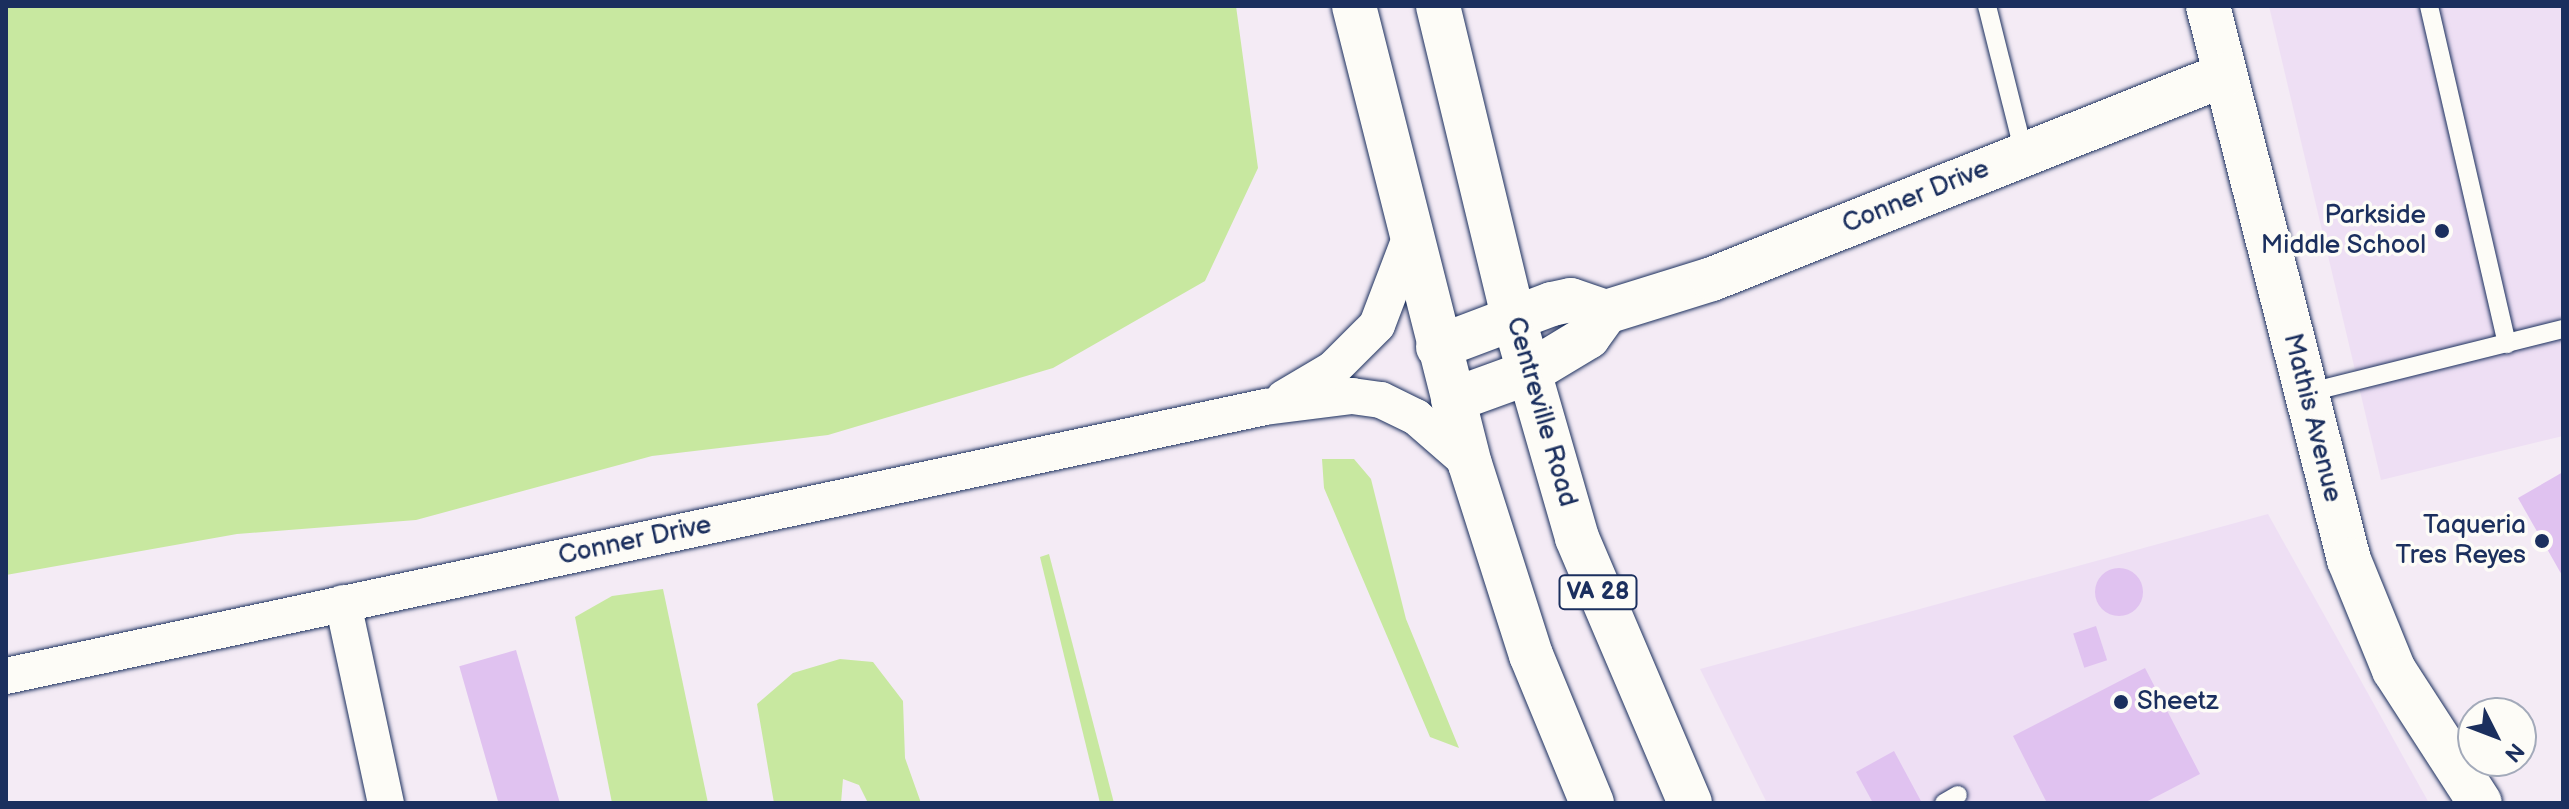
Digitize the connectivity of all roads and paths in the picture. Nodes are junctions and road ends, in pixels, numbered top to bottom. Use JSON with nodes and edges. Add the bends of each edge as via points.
{"nodes":[{"id":1,"x":1354,"y":6,"type":"edge"},
{"id":2,"x":1438,"y":6,"type":"edge"},
{"id":3,"x":1987,"y":6,"type":"edge"},
{"id":4,"x":2208,"y":6,"type":"edge"},
{"id":5,"x":2429,"y":6,"type":"edge"},
{"id":6,"x":2224,"y":75,"type":"junction"},
{"id":7,"x":2024,"y":153,"type":"junction"},
{"id":8,"x":1410,"y":238,"type":"junction"},
{"id":9,"x":1606,"y":312,"type":"junction"},
{"id":10,"x":1513,"y":316,"type":"junction"},
{"id":11,"x":2563,"y":329,"type":"edge"},
{"id":12,"x":2507,"y":344,"type":"junction"},
{"id":13,"x":1438,"y":347,"type":"junction"},
{"id":14,"x":1530,"y":372,"type":"junction"},
{"id":15,"x":2306,"y":393,"type":"junction"},
{"id":16,"x":1453,"y":400,"type":"junction"},
{"id":17,"x":1265,"y":407,"type":"junction"},
{"id":18,"x":1470,"y":464,"type":"junction"},
{"id":19,"x":343,"y":603,"type":"junction"},
{"id":20,"x":6,"y":676,"type":"edge"},
{"id":21,"x":386,"y":803,"type":"edge"},
{"id":22,"x":1592,"y":803,"type":"edge"},
{"id":23,"x":1690,"y":803,"type":"edge"},
{"id":24,"x":2480,"y":803,"type":"edge"}],
"edges":[{"from":1,"to":8,"type":"main road","number":"VA 28"},
{"from":2,"to":10,"type":"main road","name":"Centreville Road","number":"VA 28"},
{"from":3,"to":7,"type":"lane"},
{"from":4,"to":6,"type":"main road","name":"Mathis Avenue"},
{"from":5,"to":12,"type":"lane"},
{"from":6,"to":7,"type":"main road","name":"Conner Drive"},
{"from":6,"to":15,"type":"main road","name":"Mathis Avenue"},
{"from":7,"to":9,"type":"main road","name":"Conner Drive","via":[[1712,279]]},
{"from":8,"to":13,"type":"main road","number":"VA 28"},
{"from":8,"to":17,"type":"street","name":"Conner Drive","via":[[1391,299],[1370,334],[1333,369]]},
{"from":9,"to":10,"type":"main road","via":[[1571,300]]},
{"from":9,"to":14,"type":"main road","via":[[1588,337]]},
{"from":10,"to":13,"type":"main road"},
{"from":10,"to":14,"type":"main road","name":"Centreville Road","number":"VA 28"},
{"from":11,"to":12,"type":"lane"},
{"from":12,"to":15,"type":"lane"},
{"from":13,"to":16,"type":"main road","number":"VA 28"},
{"from":14,"to":16,"type":"main road"},
{"from":14,"to":23,"type":"main road","name":"Centreville Road","number":"VA 28","via":[[1577,538]]},
{"from":15,"to":24,"type":"main road","name":"Mathis Avenue","via":[[2367,608],[2418,712]]},
{"from":16,"to":18,"type":"main road","number":"VA 28"},
{"from":17,"to":18,"type":"street","name":"Conner Drive","via":[[1352,396],[1381,400],[1416,417]]},
{"from":17,"to":19,"type":"street","name":"Conner Drive"},
{"from":18,"to":22,"type":"main road","number":"VA 28","via":[[1531,655]]},
{"from":19,"to":20,"type":"street","name":"Conner Drive"},
{"from":19,"to":21,"type":"street"}]}
